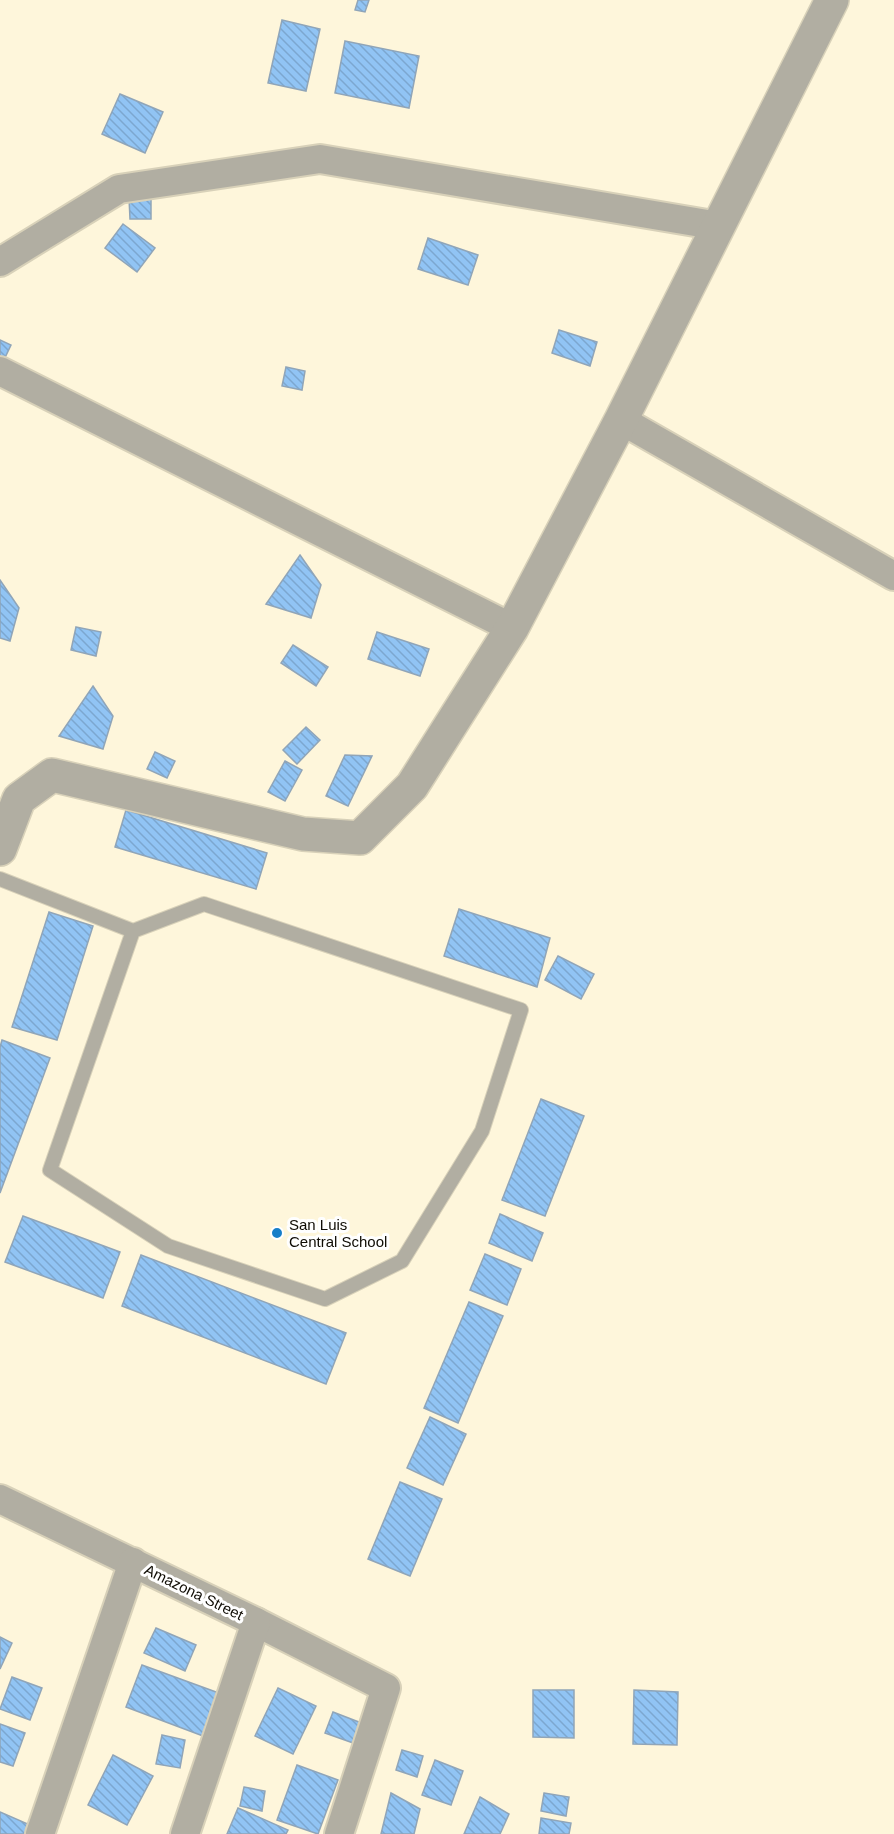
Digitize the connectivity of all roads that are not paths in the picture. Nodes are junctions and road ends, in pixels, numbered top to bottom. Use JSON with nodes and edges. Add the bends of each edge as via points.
{"nodes":[{"id":1,"x":832,"y":0,"type":"edge"},
{"id":2,"x":719,"y":226,"type":"junction"},
{"id":3,"x":0,"y":262,"type":"edge"},
{"id":4,"x":0,"y":371,"type":"edge"},
{"id":5,"x":621,"y":420,"type":"junction"},
{"id":6,"x":894,"y":576,"type":"edge"},
{"id":7,"x":512,"y":628,"type":"junction"},
{"id":8,"x":10,"y":796,"type":"edge"},
{"id":9,"x":0,"y":849,"type":"edge"},
{"id":10,"x":0,"y":879,"type":"edge"},
{"id":11,"x":133,"y":932,"type":"junction"},
{"id":12,"x":0,"y":1499,"type":"edge"},
{"id":13,"x":133,"y":1562,"type":"junction"},
{"id":14,"x":256,"y":1622,"type":"junction"},
{"id":15,"x":40,"y":1834,"type":"edge"},
{"id":16,"x":185,"y":1834,"type":"edge"},
{"id":17,"x":339,"y":1834,"type":"edge"}],
"edges":[{"from":1,"to":2,"type":"street"},
{"from":2,"to":3,"type":"street","via":[[321,159],[119,189]]},
{"from":2,"to":5,"type":"street"},
{"from":4,"to":7,"type":"street"},
{"from":5,"to":6,"type":"street"},
{"from":5,"to":7,"type":"street"},
{"from":7,"to":8,"type":"street","via":[[412,786],[360,838],[303,834],[52,775]]},
{"from":8,"to":9,"type":"street"},
{"from":10,"to":11,"type":"lane"},
{"from":11,"to":11,"type":"lane","via":[[50,1170],[168,1246],[325,1299],[402,1262],[483,1131],[521,1010],[204,904]]},
{"from":12,"to":13,"type":"street","name":"Amazona Street"},
{"from":13,"to":14,"type":"street","name":"Amazona Street"},
{"from":13,"to":15,"type":"street"},
{"from":14,"to":16,"type":"street"},
{"from":14,"to":17,"type":"street","name":"Amazona Street","via":[[386,1688]]}]}
